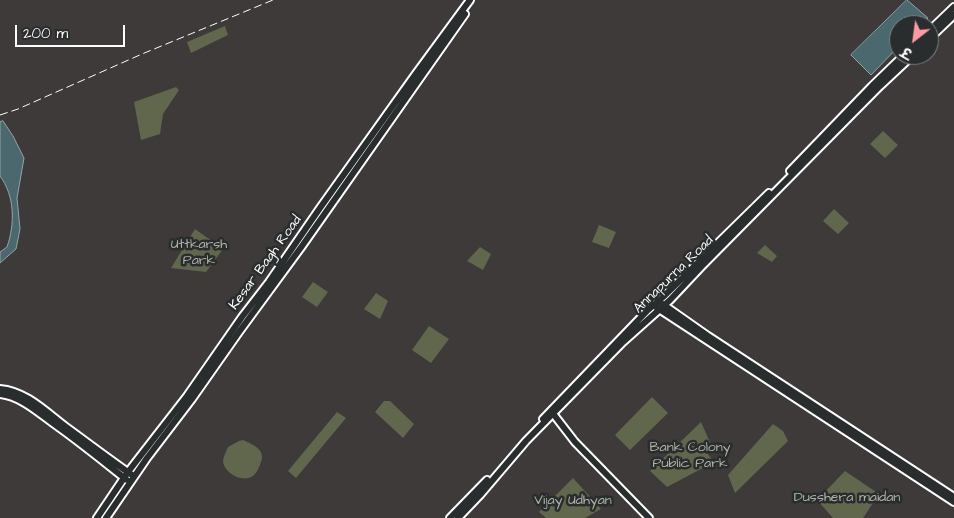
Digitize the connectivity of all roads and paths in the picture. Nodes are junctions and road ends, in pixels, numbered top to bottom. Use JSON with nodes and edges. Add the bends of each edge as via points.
{"nodes":[{"id":1,"x":470,"y":0,"type":"edge"},
{"id":2,"x":475,"y":0,"type":"edge"},
{"id":3,"x":954,"y":8,"type":"edge"},
{"id":4,"x":954,"y":15,"type":"edge"},
{"id":5,"x":939,"y":22,"type":"edge"},
{"id":6,"x":456,"y":23,"type":"junction"},
{"id":7,"x":939,"y":29,"type":"edge"},
{"id":8,"x":894,"y":65,"type":"edge"},
{"id":9,"x":902,"y":65,"type":"edge"},
{"id":10,"x":737,"y":229,"type":"junction"},
{"id":11,"x":659,"y":305,"type":"junction"},
{"id":12,"x":0,"y":389,"type":"edge"},
{"id":13,"x":0,"y":394,"type":"edge"},
{"id":14,"x":552,"y":412,"type":"junction"},
{"id":15,"x":872,"y":446,"type":"junction"},
{"id":16,"x":129,"y":478,"type":"junction"},
{"id":17,"x":954,"y":497,"type":"edge"},
{"id":18,"x":954,"y":502,"type":"edge"},
{"id":19,"x":97,"y":518,"type":"edge"},
{"id":20,"x":106,"y":518,"type":"edge"},
{"id":21,"x":450,"y":518,"type":"edge"},
{"id":22,"x":458,"y":518,"type":"edge"},
{"id":23,"x":649,"y":518,"type":"edge"}],
"edges":[{"from":1,"to":6,"type":"main road"},
{"from":2,"to":6,"type":"main road","name":"Kesar Bagh Road"},
{"from":3,"to":5,"type":"main road"},
{"from":4,"to":7,"type":"main road"},
{"from":6,"to":16,"type":"main road","name":"Kesar Bagh Road","via":[[414,75]]},
{"from":6,"to":16,"type":"main road","name":"Kesar Bagh Road","via":[[302,246],[192,399]]},
{"from":8,"to":10,"type":"main road","name":"Annapurna Road"},
{"from":9,"to":10,"type":"main road","name":"Annapurna Road"},
{"from":10,"to":11,"type":"main road","name":"Annapurna Road"},
{"from":11,"to":14,"type":"main road","name":"Annapurna Road"},
{"from":11,"to":15,"type":"main road"},
{"from":12,"to":16,"type":"main road","via":[[17,392],[35,403]]},
{"from":13,"to":16,"type":"main road","via":[[11,396],[38,412]]},
{"from":14,"to":21,"type":"main road","name":"Annapurna Road"},
{"from":14,"to":22,"type":"main road","name":"Annapurna Road"},
{"from":14,"to":23,"type":"main road","via":[[575,442]]},
{"from":15,"to":17,"type":"main road"},
{"from":15,"to":18,"type":"main road"},
{"from":16,"to":19,"type":"main road","name":"Kesar Bagh Road"},
{"from":16,"to":20,"type":"main road","name":"Kesar Bagh Road"}]}
